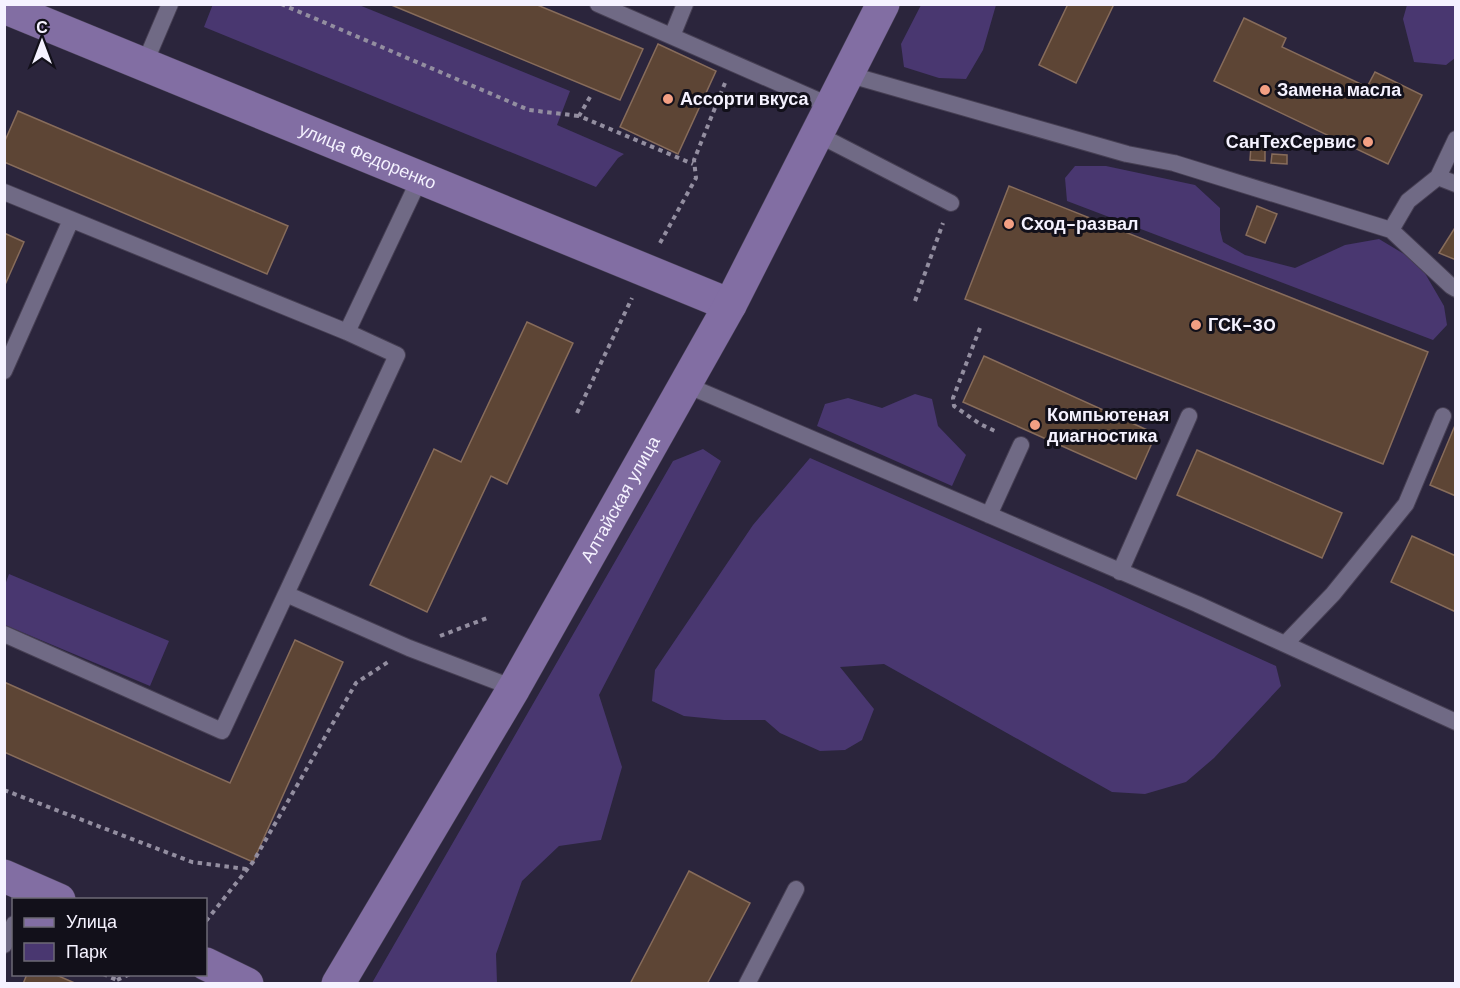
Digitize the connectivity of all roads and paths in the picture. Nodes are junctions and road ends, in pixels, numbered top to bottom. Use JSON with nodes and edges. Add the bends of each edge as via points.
{"nodes":[{"id":1,"x":170,"y":4,"type":"edge"},
{"id":2,"x":281,"y":4,"type":"edge"},
{"id":3,"x":598,"y":4,"type":"edge"},
{"id":4,"x":685,"y":4,"type":"edge"},
{"id":5,"x":883,"y":4,"type":"edge"},
{"id":6,"x":6,"y":12,"type":"edge"},
{"id":7,"x":672,"y":36,"type":"junction"},
{"id":8,"x":733,"y":63,"type":"junction"},
{"id":9,"x":144,"y":64,"type":"junction"},
{"id":10,"x":847,"y":74,"type":"junction"},
{"id":11,"x":590,"y":97,"type":"dead end"},
{"id":12,"x":579,"y":116,"type":"junction"},
{"id":13,"x":824,"y":120,"type":"junction"},
{"id":14,"x":1455,"y":139,"type":"edge"},
{"id":15,"x":694,"y":164,"type":"junction"},
{"id":16,"x":1438,"y":177,"type":"junction"},
{"id":17,"x":420,"y":178,"type":"junction"},
{"id":18,"x":1455,"y":184,"type":"edge"},
{"id":19,"x":4,"y":192,"type":"edge"},
{"id":20,"x":951,"y":203,"type":"joint"},
{"id":21,"x":71,"y":220,"type":"junction"},
{"id":22,"x":1391,"y":230,"type":"junction"},
{"id":23,"x":645,"y":270,"type":"junction"},
{"id":24,"x":1455,"y":289,"type":"edge"},
{"id":25,"x":915,"y":301,"type":"dead end"},
{"id":26,"x":730,"y":305,"type":"junction"},
{"id":27,"x":980,"y":328,"type":"dead end"},
{"id":28,"x":347,"y":332,"type":"junction"},
{"id":29,"x":4,"y":371,"type":"edge"},
{"id":30,"x":684,"y":384,"type":"junction"},
{"id":31,"x":577,"y":413,"type":"dead end"},
{"id":32,"x":1189,"y":416,"type":"dead end"},
{"id":33,"x":1443,"y":416,"type":"dead end"},
{"id":34,"x":997,"y":432,"type":"dead end"},
{"id":35,"x":1021,"y":445,"type":"dead end"},
{"id":36,"x":989,"y":515,"type":"junction"},
{"id":37,"x":1120,"y":572,"type":"junction"},
{"id":38,"x":286,"y":594,"type":"junction"},
{"id":39,"x":487,"y":618,"type":"dead end"},
{"id":40,"x":4,"y":634,"type":"edge"},
{"id":41,"x":1286,"y":643,"type":"junction"},
{"id":42,"x":409,"y":648,"type":"junction"},
{"id":43,"x":514,"y":688,"type":"junction"},
{"id":44,"x":1455,"y":722,"type":"edge"},
{"id":45,"x":4,"y":790,"type":"edge"},
{"id":46,"x":247,"y":869,"type":"junction"},
{"id":47,"x":796,"y":889,"type":"dead end"},
{"id":48,"x":207,"y":920,"type":"edge"},
{"id":49,"x":12,"y":928,"type":"edge"},
{"id":50,"x":4,"y":945,"type":"edge"},
{"id":51,"x":207,"y":964,"type":"edge"},
{"id":52,"x":248,"y":984,"type":"edge"},
{"id":53,"x":338,"y":984,"type":"edge"},
{"id":54,"x":747,"y":984,"type":"edge"}],
"edges":[{"from":1,"to":9,"type":"lane"},
{"from":2,"to":12,"type":"path","via":[[530,110]]},
{"from":3,"to":7,"type":"lane"},
{"from":4,"to":7,"type":"lane"},
{"from":5,"to":10,"type":"main road","name":"Алтайская улица"},
{"from":6,"to":9,"type":"main road","name":"улица Федоренко"},
{"from":7,"to":8,"type":"lane"},
{"from":8,"to":13,"type":"lane"},
{"from":8,"to":15,"type":"path"},
{"from":9,"to":17,"type":"main road","name":"улица Федоренко"},
{"from":10,"to":13,"type":"main road","name":"Алтайская улица"},
{"from":10,"to":22,"type":"lane","via":[[1126,154],[1174,163]]},
{"from":11,"to":12,"type":"path"},
{"from":12,"to":15,"type":"path"},
{"from":13,"to":20,"type":"lane"},
{"from":13,"to":26,"type":"main road","name":"Алтайская улица"},
{"from":14,"to":16,"type":"lane"},
{"from":15,"to":23,"type":"path","via":[[696,178]]},
{"from":16,"to":18,"type":"lane"},
{"from":16,"to":22,"type":"lane","via":[[1408,201]]},
{"from":17,"to":23,"type":"main road","name":"улица Федоренко"},
{"from":17,"to":28,"type":"lane"},
{"from":19,"to":21,"type":"lane"},
{"from":20,"to":25,"type":"path"},
{"from":21,"to":28,"type":"lane"},
{"from":21,"to":29,"type":"lane"},
{"from":22,"to":24,"type":"lane"},
{"from":23,"to":26,"type":"main road","name":"улица Федоренко"},
{"from":23,"to":31,"type":"path"},
{"from":26,"to":30,"type":"main road","name":"Алтайская улица"},
{"from":27,"to":34,"type":"path","via":[[953,398],[954,406]]},
{"from":28,"to":38,"type":"lane","via":[[397,355]]},
{"from":30,"to":36,"type":"lane"},
{"from":30,"to":43,"type":"main road","name":"Алтайская улица"},
{"from":32,"to":37,"type":"lane"},
{"from":33,"to":41,"type":"lane","via":[[1406,504],[1333,594]]},
{"from":35,"to":36,"type":"lane"},
{"from":36,"to":37,"type":"lane"},
{"from":37,"to":41,"type":"lane"},
{"from":38,"to":40,"type":"lane","via":[[222,730]]},
{"from":38,"to":42,"type":"lane"},
{"from":39,"to":42,"type":"path"},
{"from":41,"to":44,"type":"lane"},
{"from":42,"to":43,"type":"lane"},
{"from":42,"to":46,"type":"path","via":[[356,683]]},
{"from":43,"to":53,"type":"main road","name":"Алтайская улица"},
{"from":45,"to":46,"type":"path","via":[[192,862]]},
{"from":46,"to":48,"type":"path"},
{"from":47,"to":54,"type":"lane"},
{"from":49,"to":50,"type":"lane"},
{"from":51,"to":52,"type":"main road"}]}
